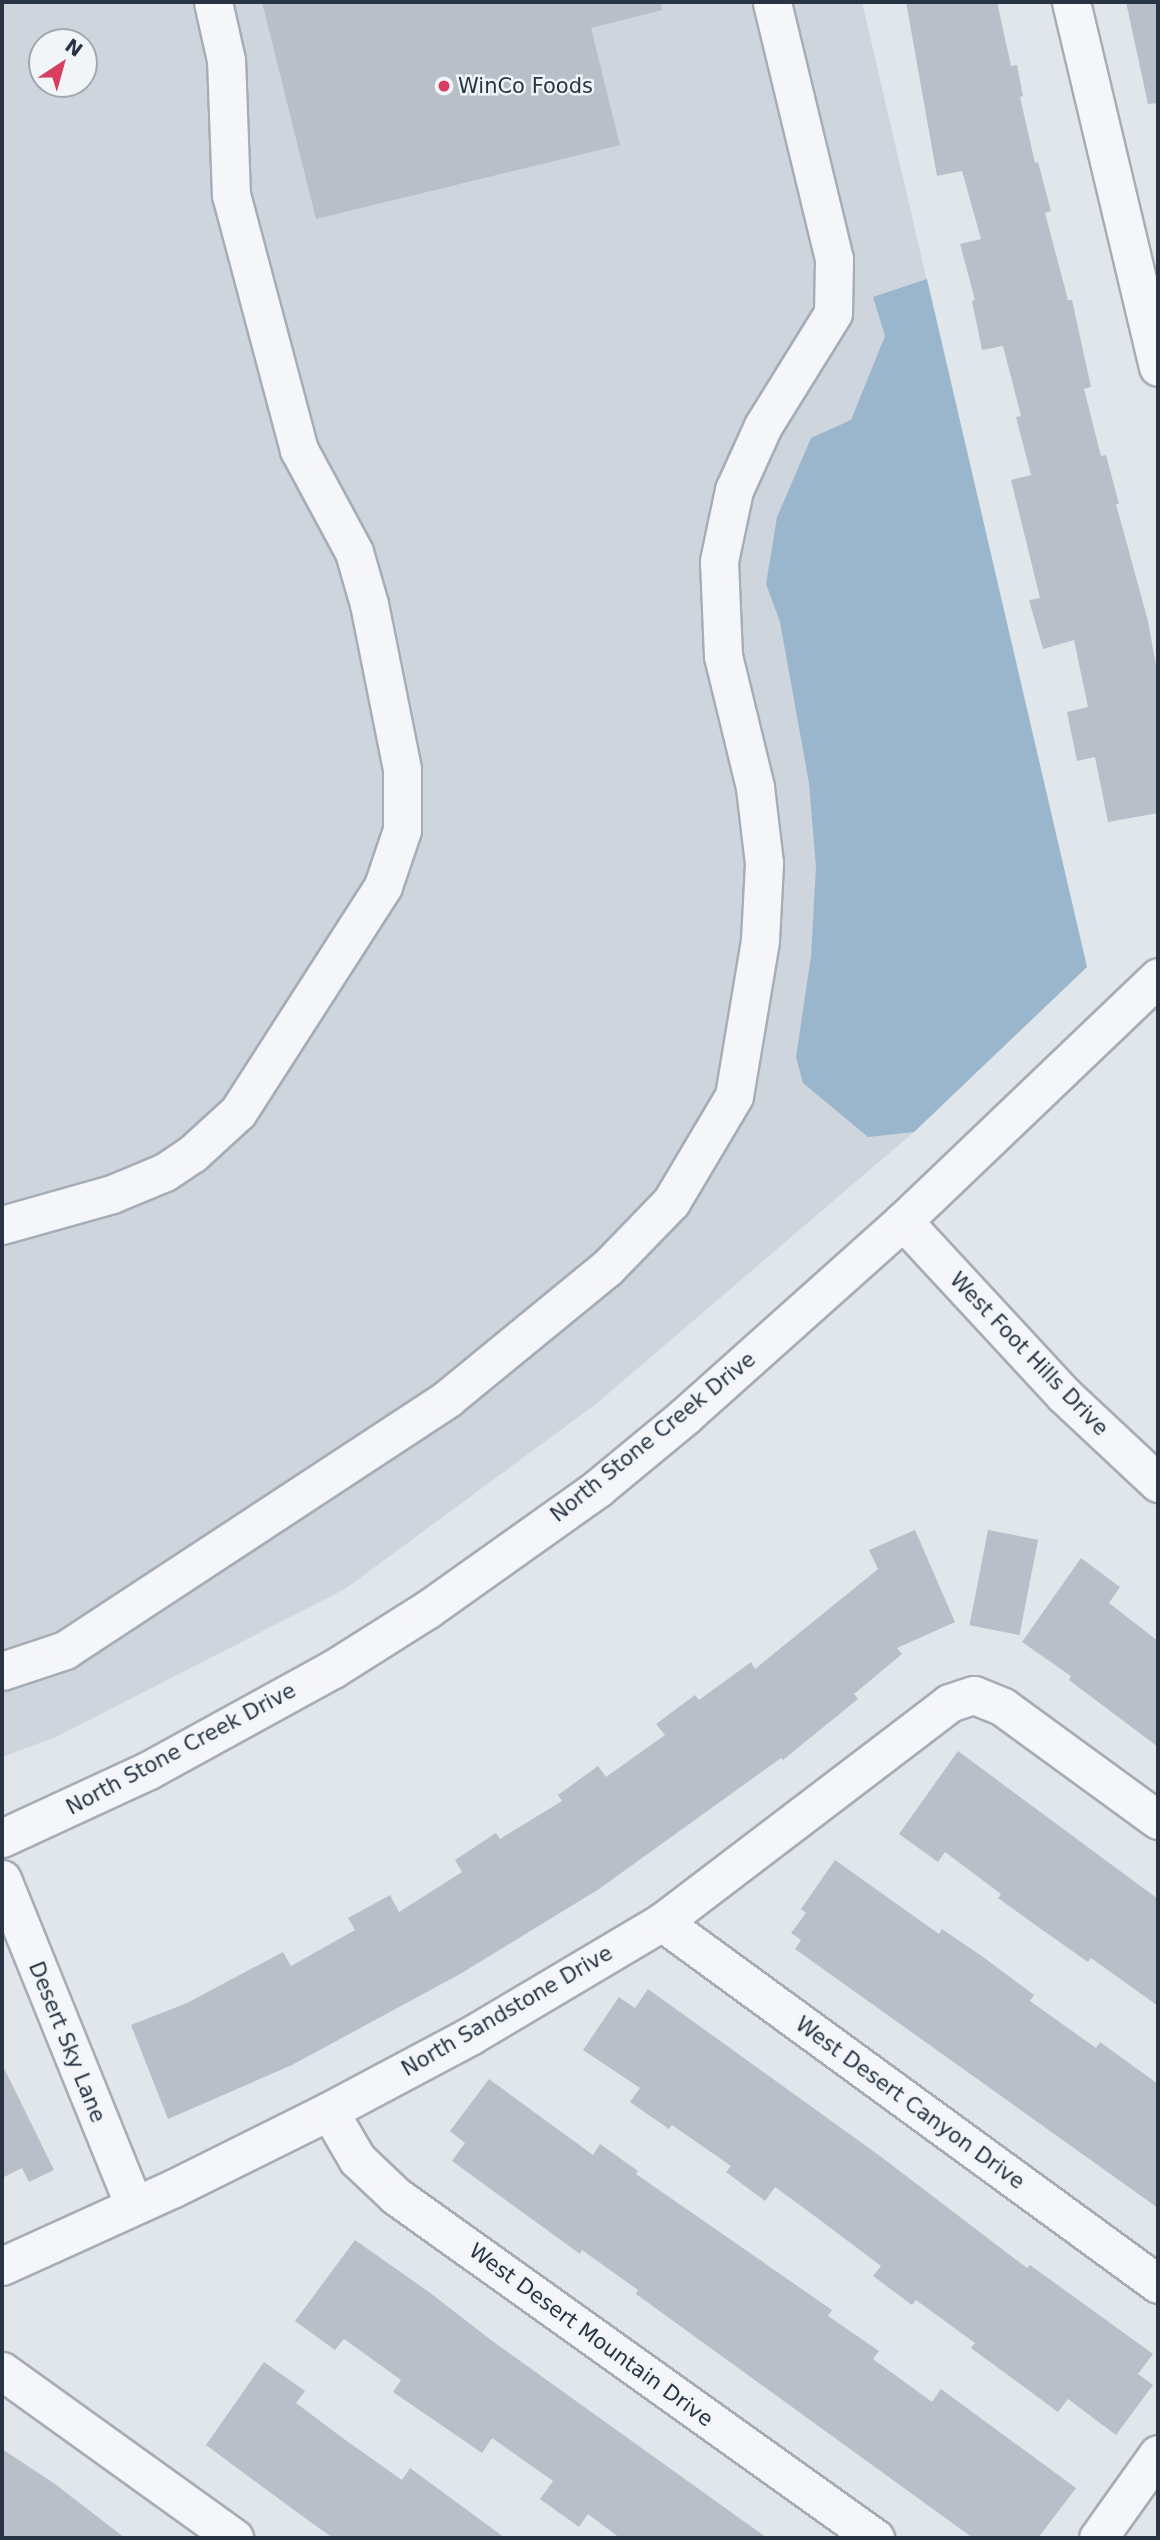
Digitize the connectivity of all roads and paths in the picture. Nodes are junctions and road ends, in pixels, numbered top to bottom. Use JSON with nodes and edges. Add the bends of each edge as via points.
{"nodes":[{"id":1,"x":213,"y":2,"type":"edge"},
{"id":2,"x":772,"y":2,"type":"edge"},
{"id":3,"x":1071,"y":2,"type":"edge"},
{"id":4,"x":1158,"y":367,"type":"edge"},
{"id":5,"x":1158,"y":977,"type":"edge"},
{"id":6,"x":903,"y":1221,"type":"junction"},
{"id":7,"x":2,"y":1225,"type":"edge"},
{"id":8,"x":1158,"y":1483,"type":"edge"},
{"id":9,"x":2,"y":1671,"type":"edge"},
{"id":10,"x":1158,"y":1820,"type":"edge"},
{"id":11,"x":2,"y":1838,"type":"edge"},
{"id":12,"x":2,"y":1879,"type":"edge"},
{"id":13,"x":662,"y":1922,"type":"junction"},
{"id":14,"x":329,"y":2111,"type":"junction"},
{"id":15,"x":134,"y":2205,"type":"junction"},
{"id":16,"x":2,"y":2266,"type":"edge"},
{"id":17,"x":1158,"y":2284,"type":"edge"},
{"id":18,"x":2,"y":2371,"type":"edge"},
{"id":19,"x":1158,"y":2454,"type":"edge"},
{"id":20,"x":866,"y":2536,"type":"edge"},
{"id":21,"x":234,"y":2538,"type":"edge"},
{"id":22,"x":1098,"y":2538,"type":"edge"}],
"edges":[{"from":1,"to":7,"type":"street","via":[[226,60],[231,195],[299,450],[354,552],[369,604],[402,769],[402,830],[383,886],[238,1112],[192,1154],[164,1172],[112,1194]]},
{"from":2,"to":9,"type":"street","via":[[834,259],[833,313],[763,426],[734,490],[719,561],[723,656],[755,787],[764,863],[760,940],[734,1096],[671,1202],[607,1268],[448,1398],[65,1650]]},
{"from":3,"to":4,"type":"street"},
{"from":5,"to":6,"type":"street","name":"North Stone Creek Drive"},
{"from":6,"to":8,"type":"street","name":"West Foot Hills Drive","via":[[1064,1395]]},
{"from":6,"to":11,"type":"street","name":"North Stone Creek Drive","via":[[617,1472],[428,1609],[333,1669],[149,1770]]},
{"from":10,"to":13,"type":"street","name":"North Sandstone Drive","via":[[1003,1707],[974,1695],[948,1703]]},
{"from":12,"to":15,"type":"street","name":"Desert Sky Lane"},
{"from":13,"to":14,"type":"street","name":"North Sandstone Drive","via":[[470,2036]]},
{"from":13,"to":17,"type":"street","name":"West Desert Canyon Drive"},
{"from":14,"to":15,"type":"street","name":"North Sandstone Drive"},
{"from":14,"to":20,"type":"street","name":"West Desert Mountain Drive","via":[[357,2159],[396,2196]]},
{"from":15,"to":16,"type":"street","name":"North Sandstone Drive"},
{"from":18,"to":21,"type":"street"},
{"from":19,"to":22,"type":"street"}]}
